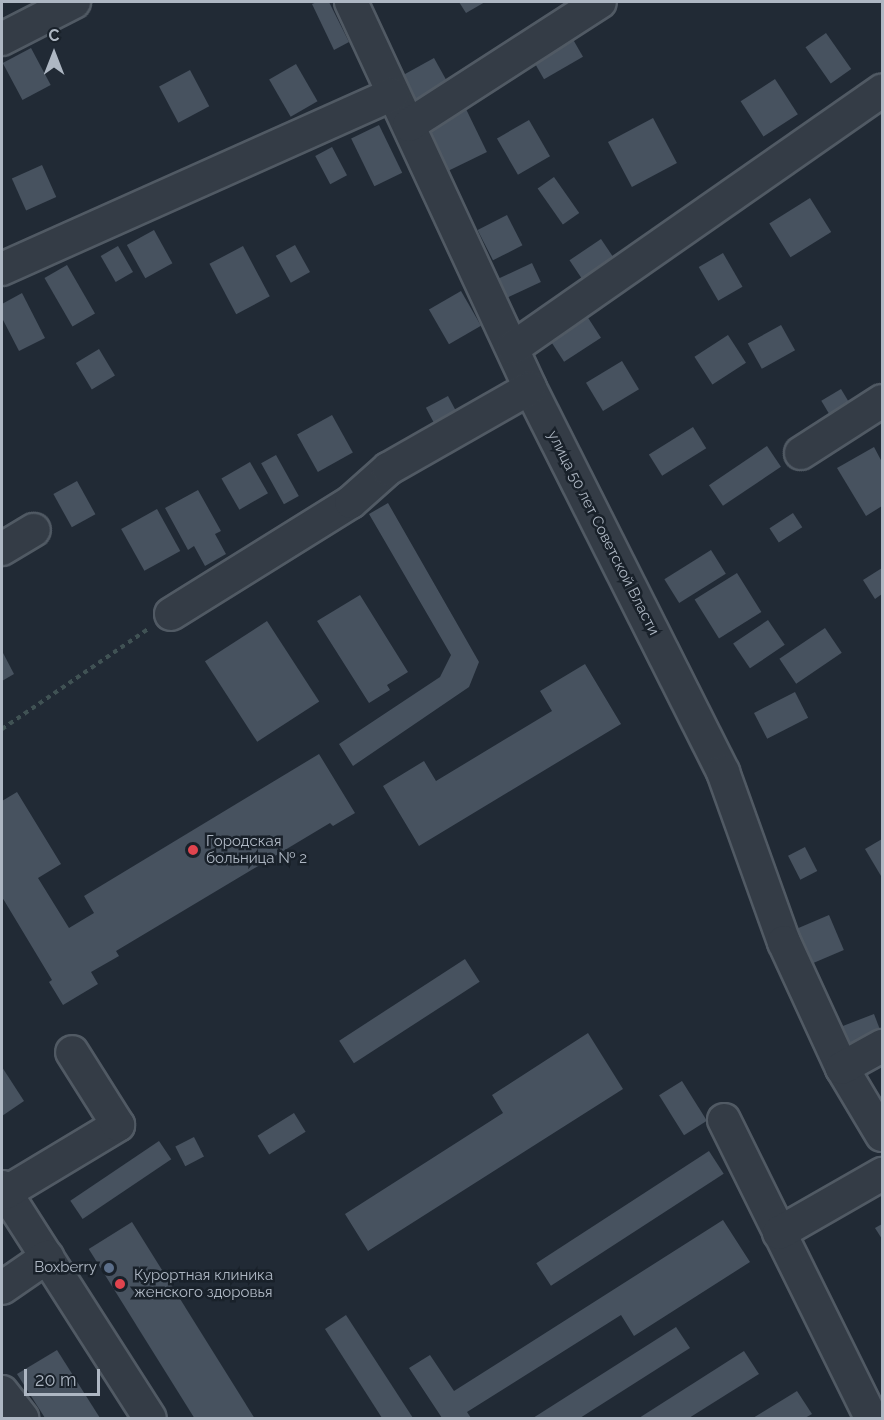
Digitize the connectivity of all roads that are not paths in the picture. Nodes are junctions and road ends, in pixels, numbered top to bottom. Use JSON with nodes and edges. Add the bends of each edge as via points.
{"nodes":[{"id":1,"x":74,"y":2,"type":"edge"},
{"id":2,"x":351,"y":2,"type":"edge"},
{"id":3,"x":600,"y":2,"type":"edge"},
{"id":4,"x":2,"y":39,"type":"edge"},
{"id":5,"x":882,"y":91,"type":"edge"},
{"id":6,"x":393,"y":94,"type":"junction"},
{"id":7,"x":409,"y":126,"type":"junction"},
{"id":8,"x":2,"y":269,"type":"edge"},
{"id":9,"x":513,"y":348,"type":"junction"},
{"id":10,"x":530,"y":388,"type":"junction"},
{"id":11,"x":882,"y":400,"type":"edge"},
{"id":12,"x":801,"y":453,"type":"dead end"},
{"id":13,"x":34,"y":530,"type":"dead end"},
{"id":14,"x":2,"y":549,"type":"edge"},
{"id":15,"x":171,"y":614,"type":"road end"},
{"id":16,"x":882,"y":1046,"type":"edge"},
{"id":17,"x":72,"y":1052,"type":"dead end"},
{"id":18,"x":842,"y":1068,"type":"junction"},
{"id":19,"x":724,"y":1120,"type":"dead end"},
{"id":20,"x":882,"y":1135,"type":"edge"},
{"id":21,"x":882,"y":1174,"type":"edge"},
{"id":22,"x":3,"y":1190,"type":"edge"},
{"id":23,"x":779,"y":1233,"type":"junction"},
{"id":24,"x":47,"y":1257,"type":"junction"},
{"id":25,"x":2,"y":1288,"type":"edge"},
{"id":26,"x":2,"y":1392,"type":"edge"},
{"id":27,"x":22,"y":1419,"type":"edge"},
{"id":28,"x":150,"y":1419,"type":"edge"},
{"id":29,"x":871,"y":1419,"type":"edge"}],
"edges":[{"from":1,"to":4,"type":"street"},
{"from":2,"to":6,"type":"street","name":"улица 50 лет Советской Власти"},
{"from":3,"to":7,"type":"street"},
{"from":5,"to":9,"type":"street"},
{"from":6,"to":7,"type":"street","name":"улица 50 лет Советской Власти"},
{"from":6,"to":8,"type":"street"},
{"from":7,"to":9,"type":"street","name":"улица 50 лет Советской Власти"},
{"from":9,"to":10,"type":"street","name":"улица 50 лет Советской Власти"},
{"from":10,"to":15,"type":"street","via":[[388,469],[351,502]]},
{"from":10,"to":18,"type":"street","name":"улица 50 лет Советской Власти","via":[[723,772],[784,942]]},
{"from":11,"to":12,"type":"street"},
{"from":13,"to":14,"type":"street"},
{"from":16,"to":18,"type":"street"},
{"from":17,"to":22,"type":"street","via":[[118,1125]]},
{"from":18,"to":20,"type":"street","name":"улица 50 лет Советской Власти"},
{"from":19,"to":23,"type":"street"},
{"from":21,"to":23,"type":"street"},
{"from":22,"to":24,"type":"street"},
{"from":23,"to":29,"type":"street"},
{"from":24,"to":25,"type":"street"},
{"from":24,"to":28,"type":"street"},
{"from":26,"to":27,"type":"street"}]}
